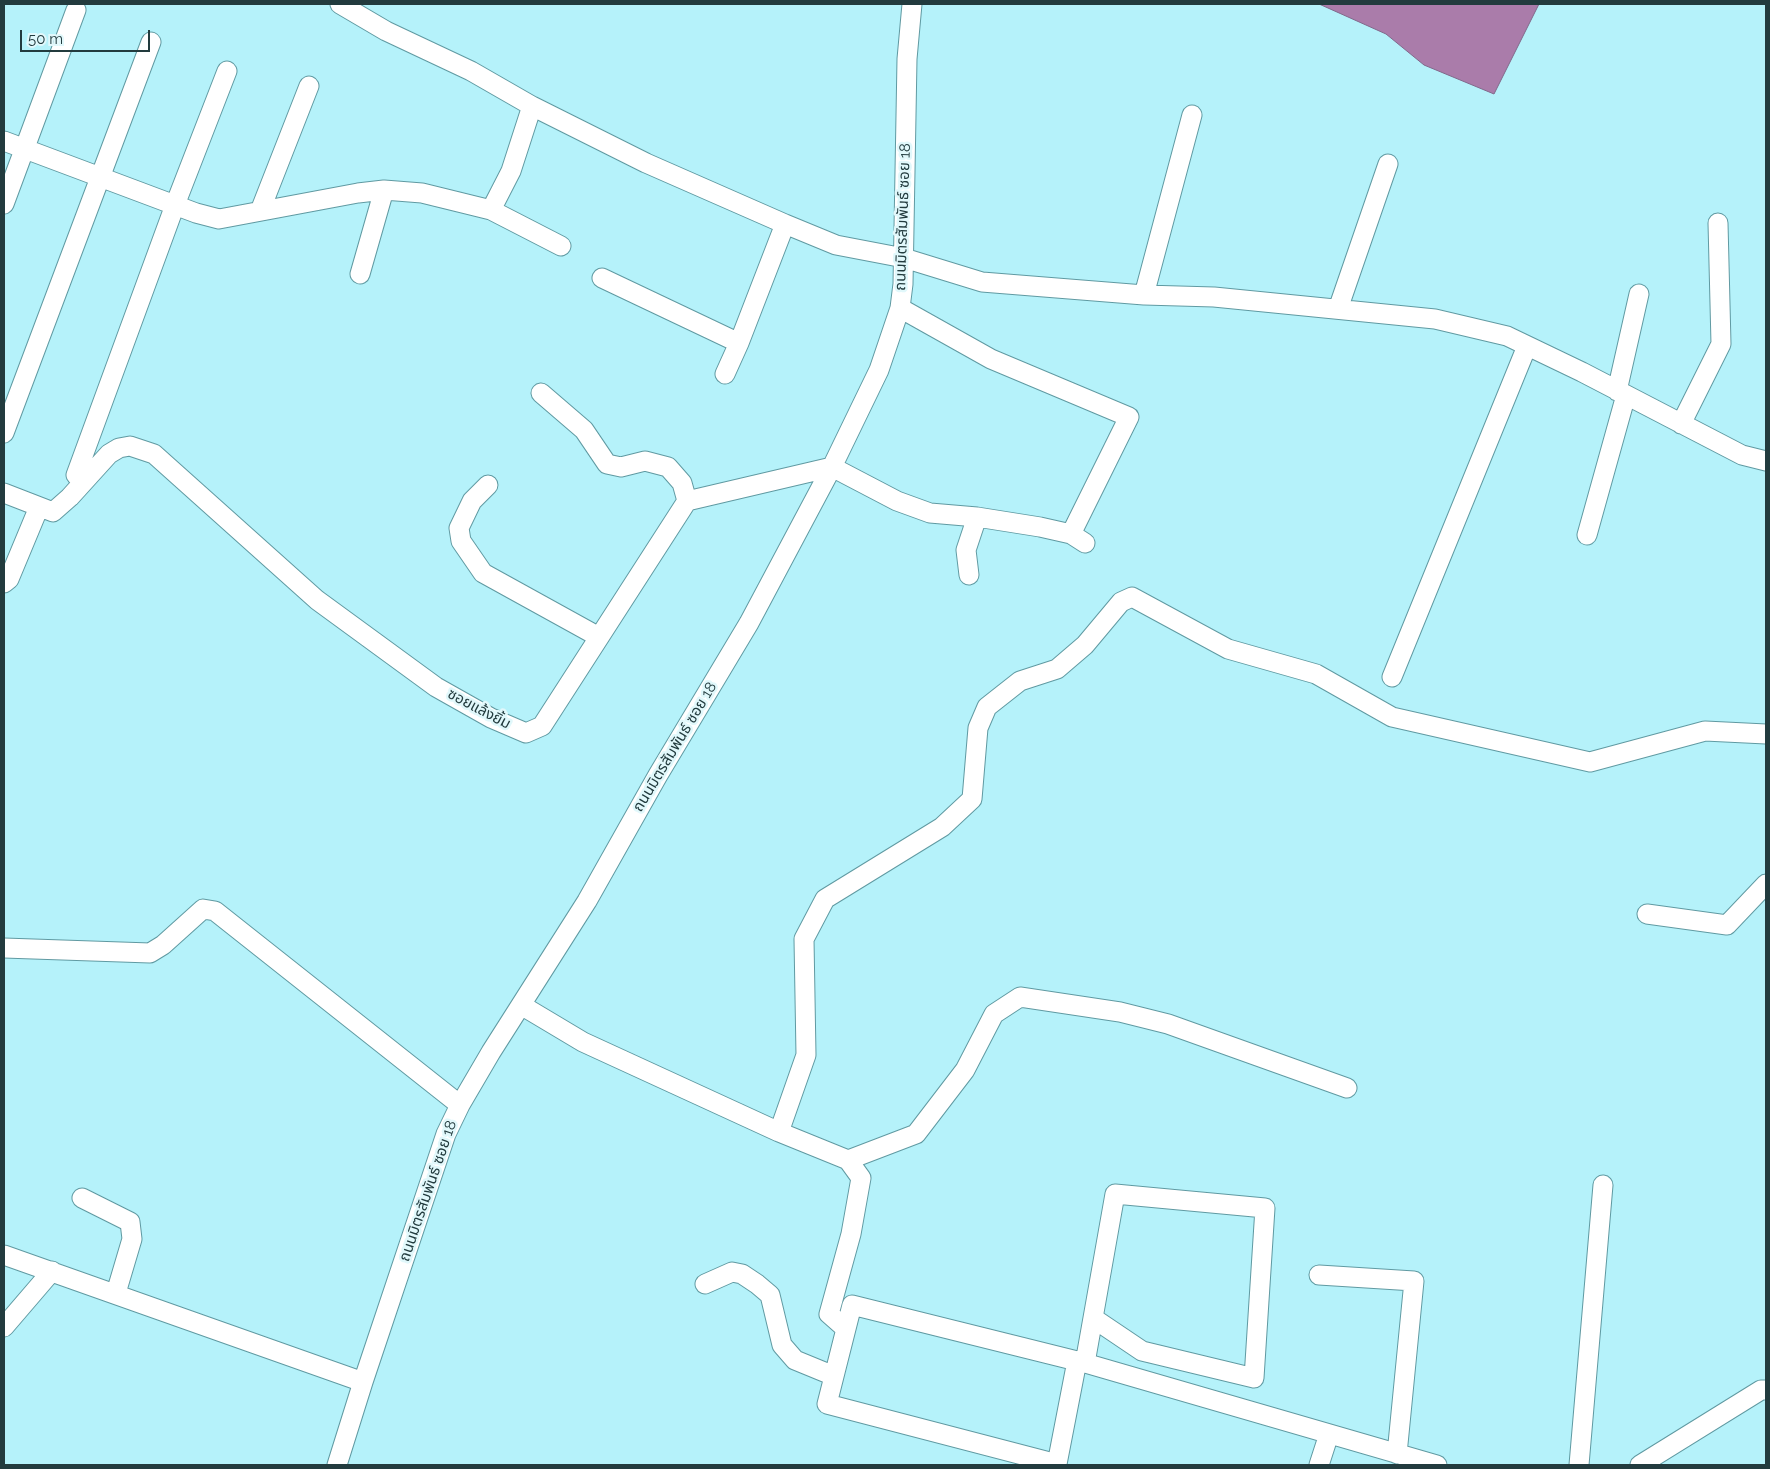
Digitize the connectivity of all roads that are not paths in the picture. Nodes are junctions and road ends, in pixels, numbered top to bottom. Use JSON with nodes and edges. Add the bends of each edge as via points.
{"nodes":[{"id":1,"x":340,"y":4,"type":"edge"},
{"id":2,"x":912,"y":4,"type":"edge"},
{"id":3,"x":76,"y":10,"type":"dead end"},
{"id":4,"x":151,"y":42,"type":"dead end"},
{"id":5,"x":227,"y":71,"type":"dead end"},
{"id":6,"x":309,"y":86,"type":"dead end"},
{"id":7,"x":532,"y":106,"type":"junction"},
{"id":8,"x":1192,"y":115,"type":"dead end"},
{"id":9,"x":4,"y":141,"type":"edge"},
{"id":10,"x":24,"y":148,"type":"junction"},
{"id":11,"x":1388,"y":164,"type":"dead end"},
{"id":12,"x":100,"y":177,"type":"junction"},
{"id":13,"x":384,"y":190,"type":"junction"},
{"id":14,"x":4,"y":204,"type":"edge"},
{"id":15,"x":175,"y":205,"type":"junction"},
{"id":16,"x":491,"y":210,"type":"junction"},
{"id":17,"x":260,"y":211,"type":"junction"},
{"id":18,"x":1718,"y":223,"type":"dead end"},
{"id":19,"x":785,"y":224,"type":"junction"},
{"id":20,"x":561,"y":246,"type":"dead end"},
{"id":21,"x":904,"y":258,"type":"junction"},
{"id":22,"x":360,"y":274,"type":"dead end"},
{"id":23,"x":602,"y":278,"type":"dead end"},
{"id":24,"x":1639,"y":294,"type":"dead end"},
{"id":25,"x":1144,"y":295,"type":"junction"},
{"id":26,"x":900,"y":308,"type":"junction"},
{"id":27,"x":1338,"y":309,"type":"junction"},
{"id":28,"x":739,"y":343,"type":"junction"},
{"id":29,"x":1527,"y":346,"type":"junction"},
{"id":30,"x":725,"y":374,"type":"dead end"},
{"id":31,"x":542,"y":393,"type":"dead end"},
{"id":32,"x":1622,"y":393,"type":"junction"},
{"id":33,"x":1681,"y":424,"type":"junction"},
{"id":34,"x":4,"y":433,"type":"edge"},
{"id":35,"x":1766,"y":461,"type":"edge"},
{"id":36,"x":832,"y":467,"type":"junction"},
{"id":37,"x":76,"y":474,"type":"dead end"},
{"id":38,"x":488,"y":485,"type":"dead end"},
{"id":39,"x":4,"y":493,"type":"edge"},
{"id":40,"x":687,"y":501,"type":"junction"},
{"id":41,"x":39,"y":507,"type":"junction"},
{"id":42,"x":977,"y":518,"type":"junction"},
{"id":43,"x":1587,"y":536,"type":"dead end"},
{"id":44,"x":969,"y":575,"type":"dead end"},
{"id":45,"x":4,"y":583,"type":"edge"},
{"id":46,"x":599,"y":637,"type":"junction"},
{"id":47,"x":1392,"y":677,"type":"dead end"},
{"id":48,"x":1766,"y":734,"type":"edge"},
{"id":49,"x":1766,"y":884,"type":"edge"},
{"id":50,"x":1647,"y":914,"type":"dead end"},
{"id":51,"x":4,"y":948,"type":"edge"},
{"id":52,"x":521,"y":1005,"type":"junction"},
{"id":53,"x":1347,"y":1088,"type":"dead end"},
{"id":54,"x":460,"y":1104,"type":"junction"},
{"id":55,"x":779,"y":1132,"type":"junction"},
{"id":56,"x":848,"y":1160,"type":"junction"},
{"id":57,"x":1603,"y":1185,"type":"dead end"},
{"id":58,"x":82,"y":1198,"type":"dead end"},
{"id":59,"x":4,"y":1255,"type":"edge"},
{"id":60,"x":52,"y":1271,"type":"junction"},
{"id":61,"x":1319,"y":1275,"type":"dead end"},
{"id":62,"x":705,"y":1284,"type":"dead end"},
{"id":63,"x":116,"y":1293,"type":"junction"},
{"id":64,"x":1093,"y":1318,"type":"junction"},
{"id":65,"x":4,"y":1327,"type":"edge"},
{"id":66,"x":846,"y":1329,"type":"junction"},
{"id":67,"x":1081,"y":1362,"type":"junction"},
{"id":68,"x":834,"y":1376,"type":"junction"},
{"id":69,"x":363,"y":1382,"type":"junction"},
{"id":70,"x":1766,"y":1390,"type":"edge"},
{"id":71,"x":1329,"y":1434,"type":"junction"},
{"id":72,"x":1397,"y":1454,"type":"junction"},
{"id":73,"x":337,"y":1465,"type":"edge"},
{"id":74,"x":1319,"y":1465,"type":"edge"},
{"id":75,"x":1437,"y":1465,"type":"edge"},
{"id":76,"x":1579,"y":1465,"type":"edge"},
{"id":77,"x":1640,"y":1465,"type":"edge"}],
"edges":[{"from":1,"to":7,"type":"street"},
{"from":2,"to":21,"type":"street","name":"ถนนมิตรสัมพันธ์ ซอย 18","via":[[907,59]]},
{"from":3,"to":10,"type":"street"},
{"from":4,"to":12,"type":"street"},
{"from":5,"to":15,"type":"street"},
{"from":6,"to":17,"type":"street"},
{"from":7,"to":16,"type":"street","via":[[511,171]]},
{"from":7,"to":19,"type":"street","via":[[646,163]]},
{"from":8,"to":25,"type":"street"},
{"from":9,"to":10,"type":"street"},
{"from":10,"to":12,"type":"street"},
{"from":10,"to":14,"type":"street"},
{"from":11,"to":27,"type":"street"},
{"from":12,"to":15,"type":"street"},
{"from":12,"to":34,"type":"street"},
{"from":13,"to":16,"type":"street","via":[[422,193]]},
{"from":13,"to":17,"type":"street"},
{"from":13,"to":22,"type":"street"},
{"from":15,"to":17,"type":"street","via":[[219,219]]},
{"from":15,"to":37,"type":"street"},
{"from":16,"to":20,"type":"street"},
{"from":18,"to":33,"type":"street","via":[[1721,344]]},
{"from":19,"to":21,"type":"street","via":[[836,245]]},
{"from":19,"to":28,"type":"street"},
{"from":21,"to":25,"type":"street","via":[[982,282]]},
{"from":21,"to":26,"type":"street","name":"ถนนมิตรสัมพันธ์ ซอย 18"},
{"from":23,"to":28,"type":"street"},
{"from":24,"to":32,"type":"street"},
{"from":25,"to":27,"type":"street","via":[[1214,297]]},
{"from":26,"to":36,"type":"street","name":"ถนนมิตรสัมพันธ์ ซอย 18","via":[[879,370]]},
{"from":26,"to":42,"type":"street","via":[[992,359],[1129,417],[1078,539],[1040,527]]},
{"from":27,"to":29,"type":"street","via":[[1435,319],[1506,336]]},
{"from":28,"to":30,"type":"street"},
{"from":29,"to":32,"type":"street"},
{"from":29,"to":47,"type":"street"},
{"from":31,"to":40,"type":"street","via":[[584,430],[607,464],[621,467],[645,461],[668,467],[682,483]]},
{"from":32,"to":33,"type":"street"},
{"from":32,"to":43,"type":"street"},
{"from":33,"to":35,"type":"street","via":[[1742,455]]},
{"from":36,"to":40,"type":"street"},
{"from":36,"to":42,"type":"street","via":[[897,501],[930,513]]},
{"from":36,"to":52,"type":"street","name":"ถนนมิตรสัมพันธ์ ซอย 18","via":[[749,623],[586,901]]},
{"from":38,"to":46,"type":"street","via":[[472,501],[459,528],[461,541],[483,572]]},
{"from":39,"to":41,"type":"street"},
{"from":40,"to":46,"type":"street","name":"ซอยแล้งยิ้ม"},
{"from":41,"to":45,"type":"street","via":[[9,579]]},
{"from":41,"to":46,"type":"street","name":"ซอยแล้งยิ้ม","via":[[53,512],[109,454],[119,448],[130,446],[154,454],[317,600],[436,687],[491,718],[526,733],[542,726]]},
{"from":42,"to":44,"type":"street","via":[[966,550]]},
{"from":48,"to":55,"type":"street","via":[[1705,731],[1590,762],[1392,717],[1316,674],[1228,649],[1132,597],[1121,602],[1085,645],[1057,668],[1020,681],[987,707],[978,728],[972,799],[942,827],[825,898],[804,939],[806,1055]]},
{"from":49,"to":50,"type":"street","via":[[1727,925]]},
{"from":51,"to":54,"type":"street","via":[[150,953],[202,909],[215,910]]},
{"from":52,"to":54,"type":"street","name":"ถนนมิตรสัมพันธ์ ซอย 18"},
{"from":52,"to":55,"type":"street","via":[[583,1042]]},
{"from":53,"to":56,"type":"street","via":[[1168,1024],[1120,1012],[1020,997],[994,1014],[965,1070],[916,1134]]},
{"from":54,"to":69,"type":"street","name":"ถนนมิตรสัมพันธ์ ซอย 18","via":[[446,1134]]},
{"from":55,"to":56,"type":"street"},
{"from":56,"to":66,"type":"street","via":[[861,1178],[851,1234],[829,1314]]},
{"from":57,"to":76,"type":"street"},
{"from":58,"to":63,"type":"street","via":[[130,1222],[132,1239]]},
{"from":59,"to":60,"type":"street"},
{"from":60,"to":63,"type":"street"},
{"from":60,"to":65,"type":"street"},
{"from":61,"to":72,"type":"street","via":[[1414,1281]]},
{"from":62,"to":68,"type":"street","via":[[732,1272],[742,1274],[757,1284],[770,1296],[782,1345],[795,1360]]},
{"from":63,"to":69,"type":"street"},
{"from":64,"to":64,"type":"street","via":[[1115,1194],[1265,1208],[1254,1378],[1142,1351]]},
{"from":64,"to":67,"type":"street"},
{"from":66,"to":67,"type":"street","via":[[852,1305]]},
{"from":66,"to":68,"type":"street"},
{"from":67,"to":68,"type":"street","via":[[1057,1464],[827,1404]]},
{"from":67,"to":71,"type":"street"},
{"from":69,"to":73,"type":"street","name":"ถนนมิตรสัมพันธ์ ซอย 18"},
{"from":70,"to":77,"type":"street","via":[[1761,1390]]},
{"from":71,"to":72,"type":"street"},
{"from":71,"to":74,"type":"street"},
{"from":72,"to":75,"type":"street"}]}
